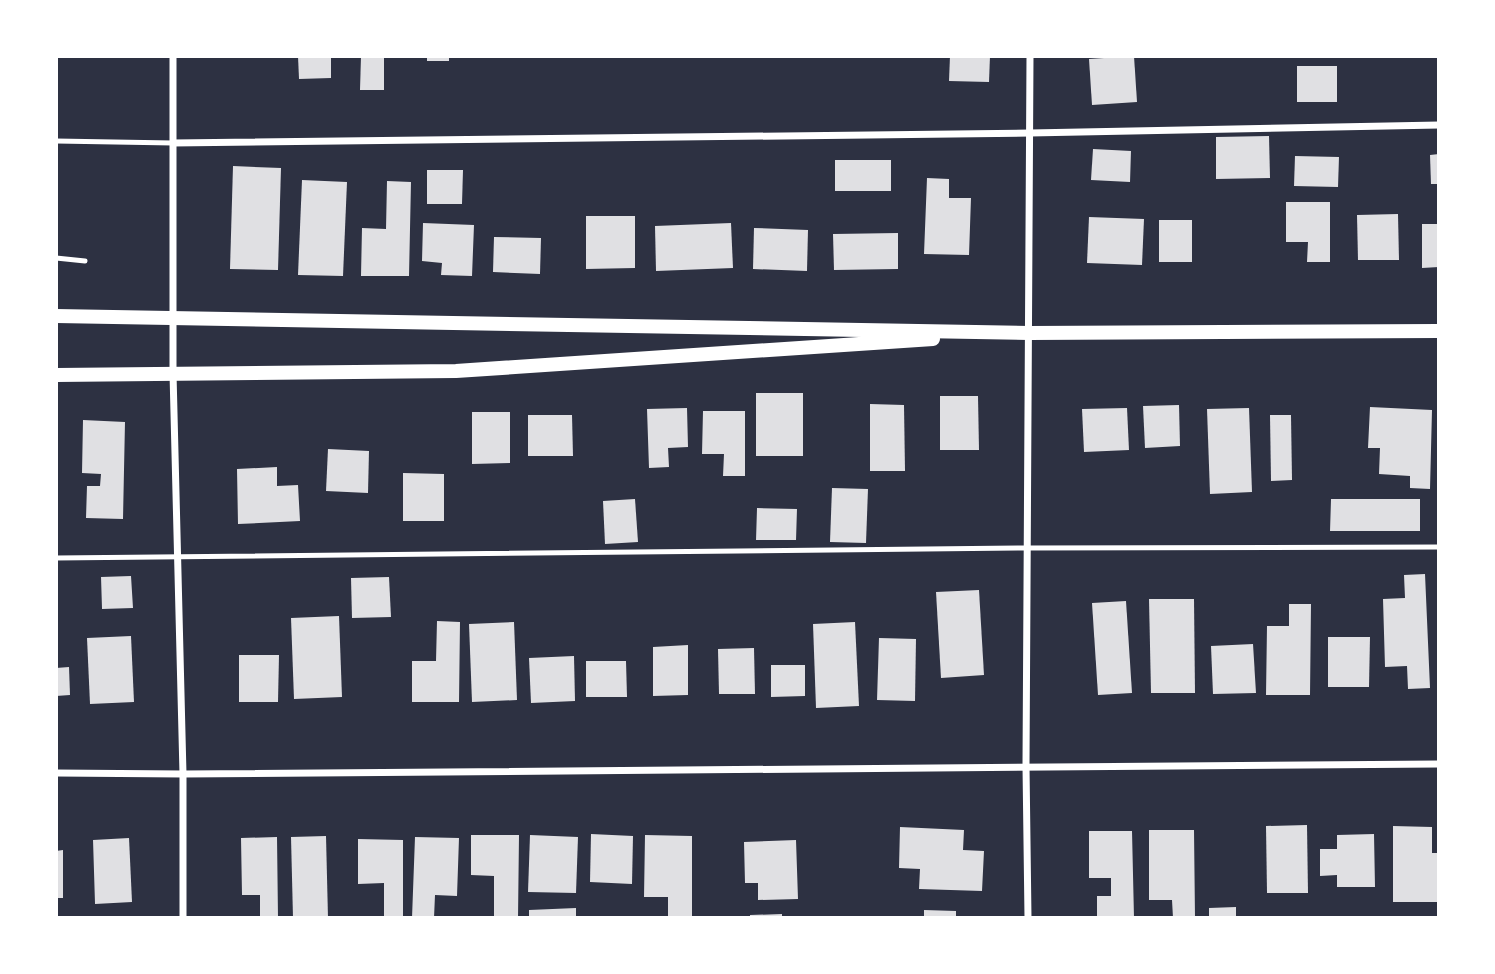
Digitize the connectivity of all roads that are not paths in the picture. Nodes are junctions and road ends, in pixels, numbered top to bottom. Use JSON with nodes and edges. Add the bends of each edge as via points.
{"nodes":[{"id":1,"x":173,"y":56,"type":"edge"},
{"id":2,"x":1030,"y":56,"type":"edge"},
{"id":3,"x":1439,"y":125,"type":"edge"},
{"id":4,"x":1030,"y":133,"type":"junction"},
{"id":5,"x":56,"y":141,"type":"edge"},
{"id":6,"x":173,"y":142,"type":"junction"},
{"id":7,"x":56,"y":258,"type":"edge"},
{"id":8,"x":85,"y":261,"type":"dead end"},
{"id":9,"x":56,"y":316,"type":"edge"},
{"id":10,"x":173,"y":317,"type":"junction"},
{"id":11,"x":1439,"y":331,"type":"edge"},
{"id":12,"x":1029,"y":333,"type":"junction"},
{"id":13,"x":173,"y":373,"type":"junction"},
{"id":14,"x":56,"y":375,"type":"edge"},
{"id":15,"x":1439,"y":547,"type":"edge"},
{"id":16,"x":1027,"y":548,"type":"junction"},
{"id":17,"x":56,"y":558,"type":"edge"},
{"id":18,"x":178,"y":558,"type":"junction"},
{"id":19,"x":1439,"y":764,"type":"edge"},
{"id":20,"x":1026,"y":766,"type":"junction"},
{"id":21,"x":56,"y":773,"type":"edge"},
{"id":22,"x":183,"y":774,"type":"junction"},
{"id":23,"x":183,"y":918,"type":"edge"},
{"id":24,"x":1028,"y":918,"type":"edge"}],
"edges":[{"from":1,"to":6,"type":"street"},
{"from":2,"to":4,"type":"street"},
{"from":3,"to":4,"type":"street"},
{"from":4,"to":6,"type":"street"},
{"from":4,"to":12,"type":"street"},
{"from":5,"to":6,"type":"lane"},
{"from":6,"to":10,"type":"street"},
{"from":7,"to":8,"type":"lane"},
{"from":9,"to":10,"type":"main road"},
{"from":10,"to":12,"type":"main road"},
{"from":10,"to":13,"type":"street"},
{"from":11,"to":12,"type":"main road"},
{"from":12,"to":13,"type":"main road","via":[[456,372]]},
{"from":12,"to":16,"type":"street"},
{"from":13,"to":14,"type":"main road"},
{"from":13,"to":18,"type":"street"},
{"from":15,"to":16,"type":"lane"},
{"from":16,"to":18,"type":"lane"},
{"from":16,"to":20,"type":"street"},
{"from":17,"to":18,"type":"lane"},
{"from":18,"to":22,"type":"street"},
{"from":19,"to":20,"type":"street"},
{"from":20,"to":22,"type":"street"},
{"from":20,"to":24,"type":"street"},
{"from":21,"to":22,"type":"street"},
{"from":22,"to":23,"type":"street"}]}
